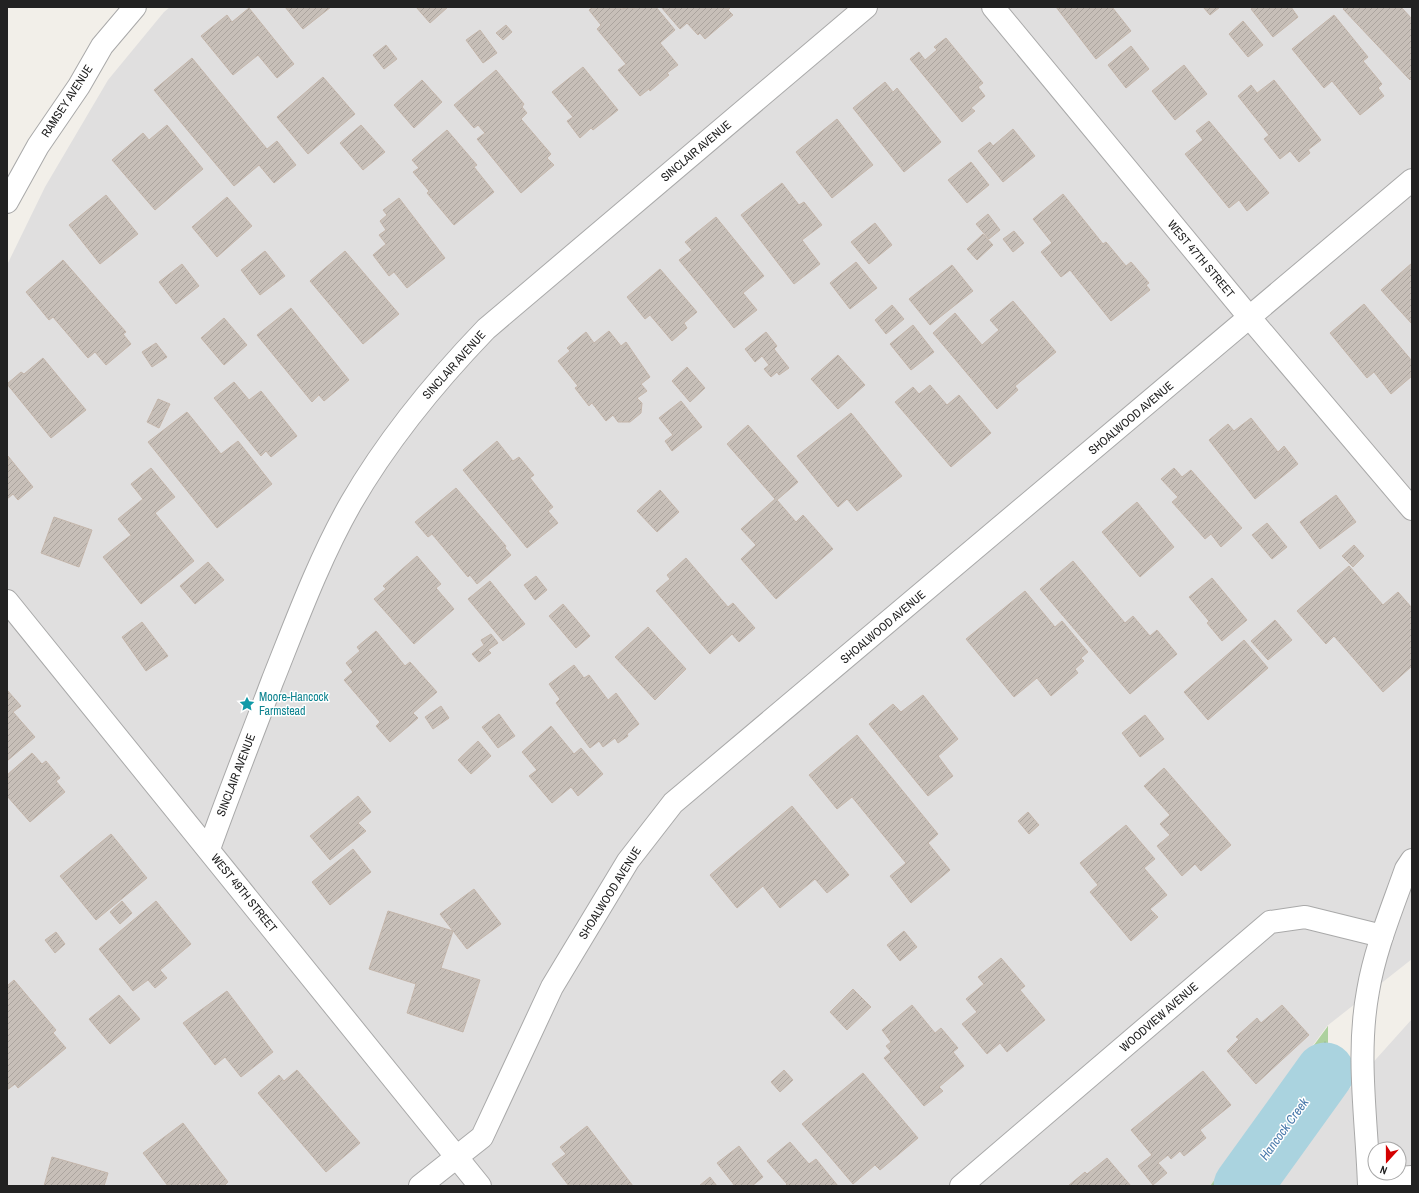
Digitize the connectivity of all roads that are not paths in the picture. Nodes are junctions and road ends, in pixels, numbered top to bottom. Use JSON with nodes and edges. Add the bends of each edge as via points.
{"nodes":[{"id":1,"x":136,"y":7,"type":"edge"},
{"id":2,"x":866,"y":7,"type":"edge"},
{"id":3,"x":993,"y":7,"type":"edge"},
{"id":4,"x":1412,"y":180,"type":"edge"},
{"id":5,"x":7,"y":202,"type":"edge"},
{"id":6,"x":1250,"y":318,"type":"junction"},
{"id":7,"x":1412,"y":509,"type":"edge"},
{"id":8,"x":7,"y":601,"type":"edge"},
{"id":9,"x":208,"y":849,"type":"junction"},
{"id":10,"x":1412,"y":860,"type":"edge"},
{"id":11,"x":1382,"y":936,"type":"junction"},
{"id":12,"x":456,"y":1157,"type":"junction"},
{"id":13,"x":1412,"y":1177,"type":"edge"},
{"id":14,"x":1369,"y":1183,"type":"edge"},
{"id":15,"x":420,"y":1186,"type":"edge"},
{"id":16,"x":480,"y":1186,"type":"edge"},
{"id":17,"x":961,"y":1186,"type":"edge"}],
"edges":[{"from":1,"to":5,"type":"street","name":"RAMSEY AVENUE","via":[[102,46],[79,86],[38,146]]},
{"from":2,"to":9,"type":"street","name":"SINCLAIR AVENUE","via":[[486,329],[413,412],[351,503],[318,571]]},
{"from":3,"to":6,"type":"street","name":"WEST 47TH STREET"},
{"from":4,"to":6,"type":"street","name":"SHOALWOOD AVENUE"},
{"from":6,"to":7,"type":"street","name":"WEST 47TH STREET"},
{"from":6,"to":12,"type":"street","name":"SHOALWOOD AVENUE","via":[[673,803],[628,861],[552,987],[482,1137]]},
{"from":8,"to":9,"type":"street","name":"WEST 49TH STREET"},
{"from":9,"to":12,"type":"street","name":"WEST 49TH STREET"},
{"from":10,"to":11,"type":"street","via":[[1406,869]]},
{"from":11,"to":14,"type":"street","via":[[1368,991],[1362,1047]]},
{"from":11,"to":17,"type":"street","name":"WOODVIEW AVENUE","via":[[1305,916],[1270,922]]},
{"from":12,"to":15,"type":"street","name":"SHOALWOOD AVENUE"},
{"from":12,"to":16,"type":"street","name":"WEST 49TH STREET"},
{"from":13,"to":14,"type":"street"}]}
